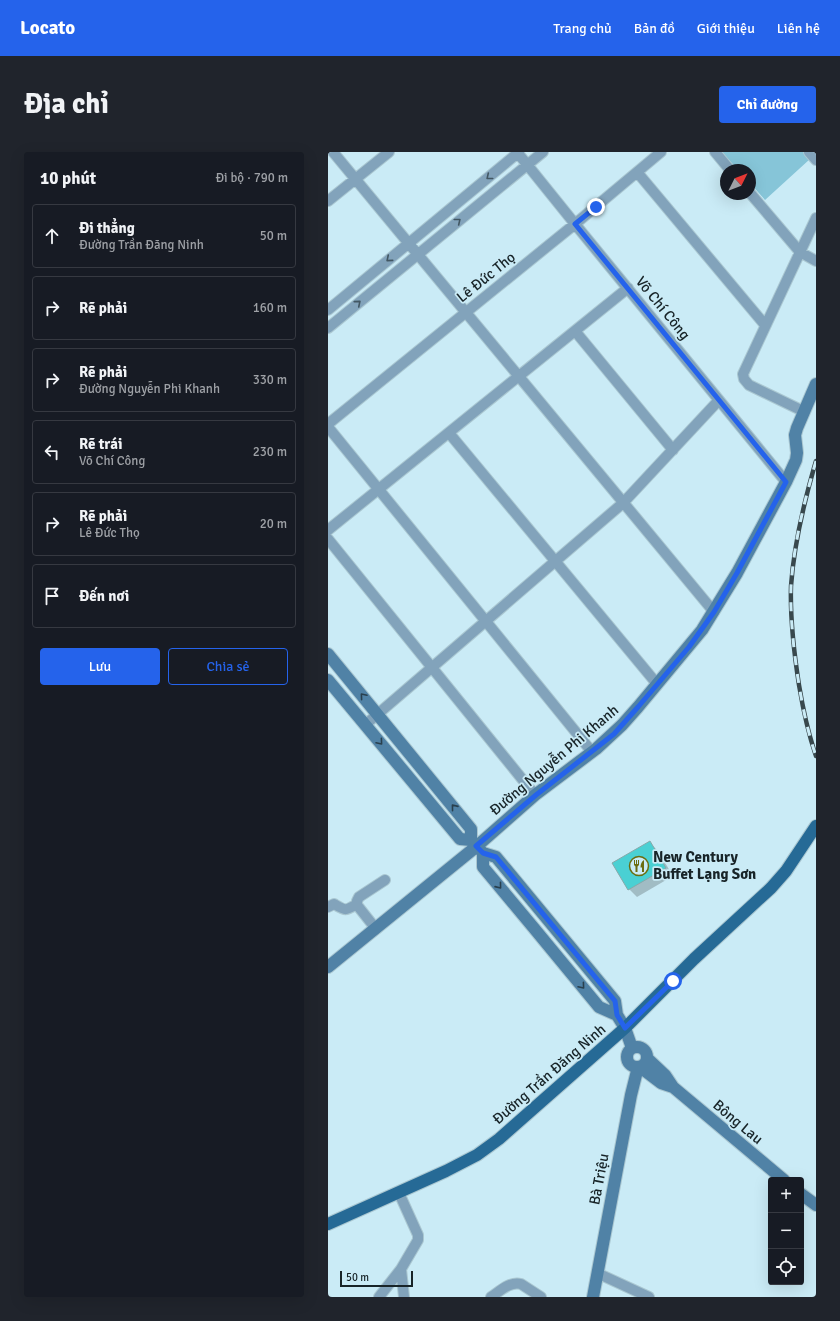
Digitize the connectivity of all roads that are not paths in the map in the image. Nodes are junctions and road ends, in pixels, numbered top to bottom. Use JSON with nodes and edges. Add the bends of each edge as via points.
{"nodes":[{"id":1,"x":333,"y":152,"type":"edge"},
{"id":2,"x":389,"y":152,"type":"edge"},
{"id":3,"x":518,"y":152,"type":"edge"},
{"id":4,"x":543,"y":152,"type":"edge"},
{"id":5,"x":661,"y":152,"type":"edge"},
{"id":6,"x":715,"y":152,"type":"edge"},
{"id":7,"x":809,"y":152,"type":"edge"},
{"id":8,"x":816,"y":160,"type":"edge"},
{"id":9,"x":528,"y":164,"type":"junction"},
{"id":10,"x":725,"y":164,"type":"edge"},
{"id":11,"x":637,"y":172,"type":"junction"},
{"id":12,"x":355,"y":179,"type":"junction"},
{"id":13,"x":756,"y":200,"type":"edge"},
{"id":14,"x":328,"y":202,"type":"edge"},
{"id":15,"x":816,"y":218,"type":"edge"},
{"id":16,"x":575,"y":224,"type":"junction"},
{"id":17,"x":408,"y":243,"type":"junction"},
{"id":18,"x":800,"y":252,"type":"junction"},
{"id":19,"x":417,"y":254,"type":"junction"},
{"id":20,"x":816,"y":261,"type":"edge"},
{"id":21,"x":628,"y":288,"type":"junction"},
{"id":22,"x":328,"y":310,"type":"edge"},
{"id":23,"x":466,"y":313,"type":"junction"},
{"id":24,"x":765,"y":325,"type":"junction"},
{"id":25,"x":328,"y":328,"type":"edge"},
{"id":26,"x":575,"y":331,"type":"junction"},
{"id":27,"x":519,"y":376,"type":"junction"},
{"id":28,"x":816,"y":384,"type":"edge"},
{"id":29,"x":719,"y":400,"type":"junction"},
{"id":30,"x":803,"y":411,"type":"junction"},
{"id":31,"x":328,"y":424,"type":"edge"},
{"id":32,"x":328,"y":427,"type":"edge"},
{"id":33,"x":449,"y":433,"type":"junction"},
{"id":34,"x":673,"y":450,"type":"junction"},
{"id":35,"x":786,"y":482,"type":"junction"},
{"id":36,"x":378,"y":490,"type":"junction"},
{"id":37,"x":623,"y":503,"type":"junction"},
{"id":38,"x":328,"y":530,"type":"edge"},
{"id":39,"x":328,"y":539,"type":"edge"},
{"id":40,"x":556,"y":561,"type":"junction"},
{"id":41,"x":714,"y":612,"type":"junction"},
{"id":42,"x":486,"y":622,"type":"junction"},
{"id":43,"x":328,"y":654,"type":"edge"},
{"id":44,"x":432,"y":668,"type":"junction"},
{"id":45,"x":328,"y":680,"type":"edge"},
{"id":46,"x":657,"y":684,"type":"junction"},
{"id":47,"x":378,"y":715,"type":"junction"},
{"id":48,"x":365,"y":725,"type":"junction"},
{"id":49,"x":592,"y":752,"type":"junction"},
{"id":50,"x":536,"y":795,"type":"junction"},
{"id":51,"x":816,"y":826,"type":"edge"},
{"id":52,"x":477,"y":846,"type":"junction"},
{"id":53,"x":385,"y":880,"type":"dead end"},
{"id":54,"x":357,"y":904,"type":"junction"},
{"id":55,"x":328,"y":907,"type":"edge"},
{"id":56,"x":376,"y":929,"type":"junction"},
{"id":57,"x":328,"y":967,"type":"edge"},
{"id":58,"x":617,"y":1015,"type":"junction"},
{"id":59,"x":625,"y":1028,"type":"junction"},
{"id":60,"x":632,"y":1048,"type":"junction"},
{"id":61,"x":642,"y":1064,"type":"junction"},
{"id":62,"x":780,"y":1177,"type":"edge"},
{"id":63,"x":399,"y":1193,"type":"junction"},
{"id":64,"x":804,"y":1196,"type":"edge"},
{"id":65,"x":816,"y":1205,"type":"edge"},
{"id":66,"x":328,"y":1224,"type":"edge"},
{"id":67,"x":401,"y":1269,"type":"junction"},
{"id":68,"x":597,"y":1273,"type":"junction"},
{"id":69,"x":379,"y":1297,"type":"edge"},
{"id":70,"x":404,"y":1297,"type":"edge"},
{"id":71,"x":491,"y":1297,"type":"edge"},
{"id":72,"x":542,"y":1297,"type":"edge"},
{"id":73,"x":593,"y":1297,"type":"edge"},
{"id":74,"x":649,"y":1297,"type":"edge"}],
"edges":[{"from":1,"to":12,"type":"street"},
{"from":2,"to":12,"type":"street"},
{"from":3,"to":9,"type":"street","name":"Võ Chí Công"},
{"from":3,"to":17,"type":"street","one_way":true},
{"from":4,"to":9,"type":"street"},
{"from":5,"to":11,"type":"street","name":"Lê Đức Thọ"},
{"from":6,"to":10,"type":"street"},
{"from":7,"to":8,"type":"street"},
{"from":9,"to":16,"type":"street","name":"Võ Chí Công"},
{"from":19,"to":9,"type":"street","one_way":true},
{"from":11,"to":16,"type":"street","name":"Lê Đức Thọ"},
{"from":11,"to":24,"type":"street"},
{"from":12,"to":14,"type":"street"},
{"from":12,"to":17,"type":"street"},
{"from":13,"to":18,"type":"street"},
{"from":15,"to":18,"type":"street"},
{"from":16,"to":21,"type":"street","name":"Võ Chí Công"},
{"from":16,"to":23,"type":"street","name":"Lê Đức Thọ"},
{"from":17,"to":19,"type":"street"},
{"from":17,"to":22,"type":"street","one_way":true},
{"from":18,"to":20,"type":"street"},
{"from":18,"to":24,"type":"street"},
{"from":19,"to":23,"type":"street"},
{"from":25,"to":19,"type":"street","one_way":true},
{"from":21,"to":26,"type":"street"},
{"from":21,"to":29,"type":"street","name":"Võ Chí Công"},
{"from":23,"to":27,"type":"street"},
{"from":23,"to":31,"type":"street","name":"Lê Đức Thọ"},
{"from":24,"to":30,"type":"street","via":[[744,371],[744,378],[749,385]]},
{"from":26,"to":27,"type":"street"},
{"from":26,"to":34,"type":"street"},
{"from":27,"to":33,"type":"street"},
{"from":27,"to":37,"type":"street"},
{"from":28,"to":30,"type":"street","name":"Đường Nguyễn Phi Khanh"},
{"from":29,"to":34,"type":"street"},
{"from":29,"to":35,"type":"street","name":"Võ Chí Công"},
{"from":30,"to":35,"type":"street","name":"Đường Nguyễn Phi Khanh","via":[[795,435],[796,460]]},
{"from":32,"to":36,"type":"street"},
{"from":33,"to":36,"type":"street"},
{"from":33,"to":40,"type":"street"},
{"from":34,"to":37,"type":"street"},
{"from":35,"to":41,"type":"street","name":"Đường Nguyễn Phi Khanh","via":[[748,555]]},
{"from":36,"to":38,"type":"street"},
{"from":36,"to":42,"type":"street"},
{"from":37,"to":40,"type":"street"},
{"from":37,"to":41,"type":"street"},
{"from":39,"to":44,"type":"street"},
{"from":40,"to":42,"type":"street"},
{"from":40,"to":46,"type":"street"},
{"from":41,"to":46,"type":"street","name":"Đường Nguyễn Phi Khanh"},
{"from":42,"to":44,"type":"street"},
{"from":42,"to":49,"type":"street"},
{"from":47,"to":43,"type":"street","one_way":true},
{"from":44,"to":47,"type":"street"},
{"from":44,"to":50,"type":"street"},
{"from":45,"to":48,"type":"street"},
{"from":46,"to":49,"type":"street","name":"Đường Nguyễn Phi Khanh","via":[[622,725]]},
{"from":47,"to":48,"type":"street"},
{"from":52,"to":47,"type":"street","one_way":true,"via":[[471,829]]},
{"from":48,"to":52,"type":"street","one_way":true,"via":[[460,839]]},
{"from":49,"to":50,"type":"street","name":"Đường Nguyễn Phi Khanh"},
{"from":50,"to":52,"type":"street","name":"Đường Nguyễn Phi Khanh"},
{"from":51,"to":59,"type":"main road","name":"Đường Trần Đăng Ninh","via":[[786,871],[771,888],[694,959]]},
{"from":52,"to":56,"type":"street","name":"Đường Nguyễn Phi Khanh"},
{"from":52,"to":58,"type":"street","via":[[496,857],[615,1001]]},
{"from":52,"to":58,"type":"street","one_way":true,"via":[[483,867],[537,933],[600,1007]]},
{"from":53,"to":54,"type":"street","via":[[359,898]]},
{"from":54,"to":55,"type":"street","via":[[346,910],[334,904]]},
{"from":54,"to":56,"type":"street"},
{"from":56,"to":57,"type":"street","name":"Đường Nguyễn Phi Khanh"},
{"from":58,"to":59,"type":"street"},
{"from":59,"to":60,"type":"street"},
{"from":59,"to":63,"type":"main road","name":"Đường Trần Đăng Ninh","via":[[490,1147]]},
{"from":60,"to":61,"type":"street","via":[[643,1048],[648,1054]]},
{"from":60,"to":61,"type":"street","via":[[627,1054],[628,1062],[634,1067]]},
{"from":61,"to":62,"type":"street","name":"Bông Lau","via":[[665,1075],[673,1087]]},
{"from":61,"to":68,"type":"street","name":"Bà Triệu"},
{"from":63,"to":66,"type":"main road","name":"Đường Trần Đăng Ninh"},
{"from":63,"to":67,"type":"street","via":[[418,1235],[418,1240]]},
{"from":64,"to":65,"type":"street"},
{"from":67,"to":69,"type":"street"},
{"from":67,"to":70,"type":"street"},
{"from":68,"to":73,"type":"street","name":"Bà Triệu"},
{"from":68,"to":74,"type":"street"},
{"from":71,"to":72,"type":"street","via":[[517,1283]]}]}
